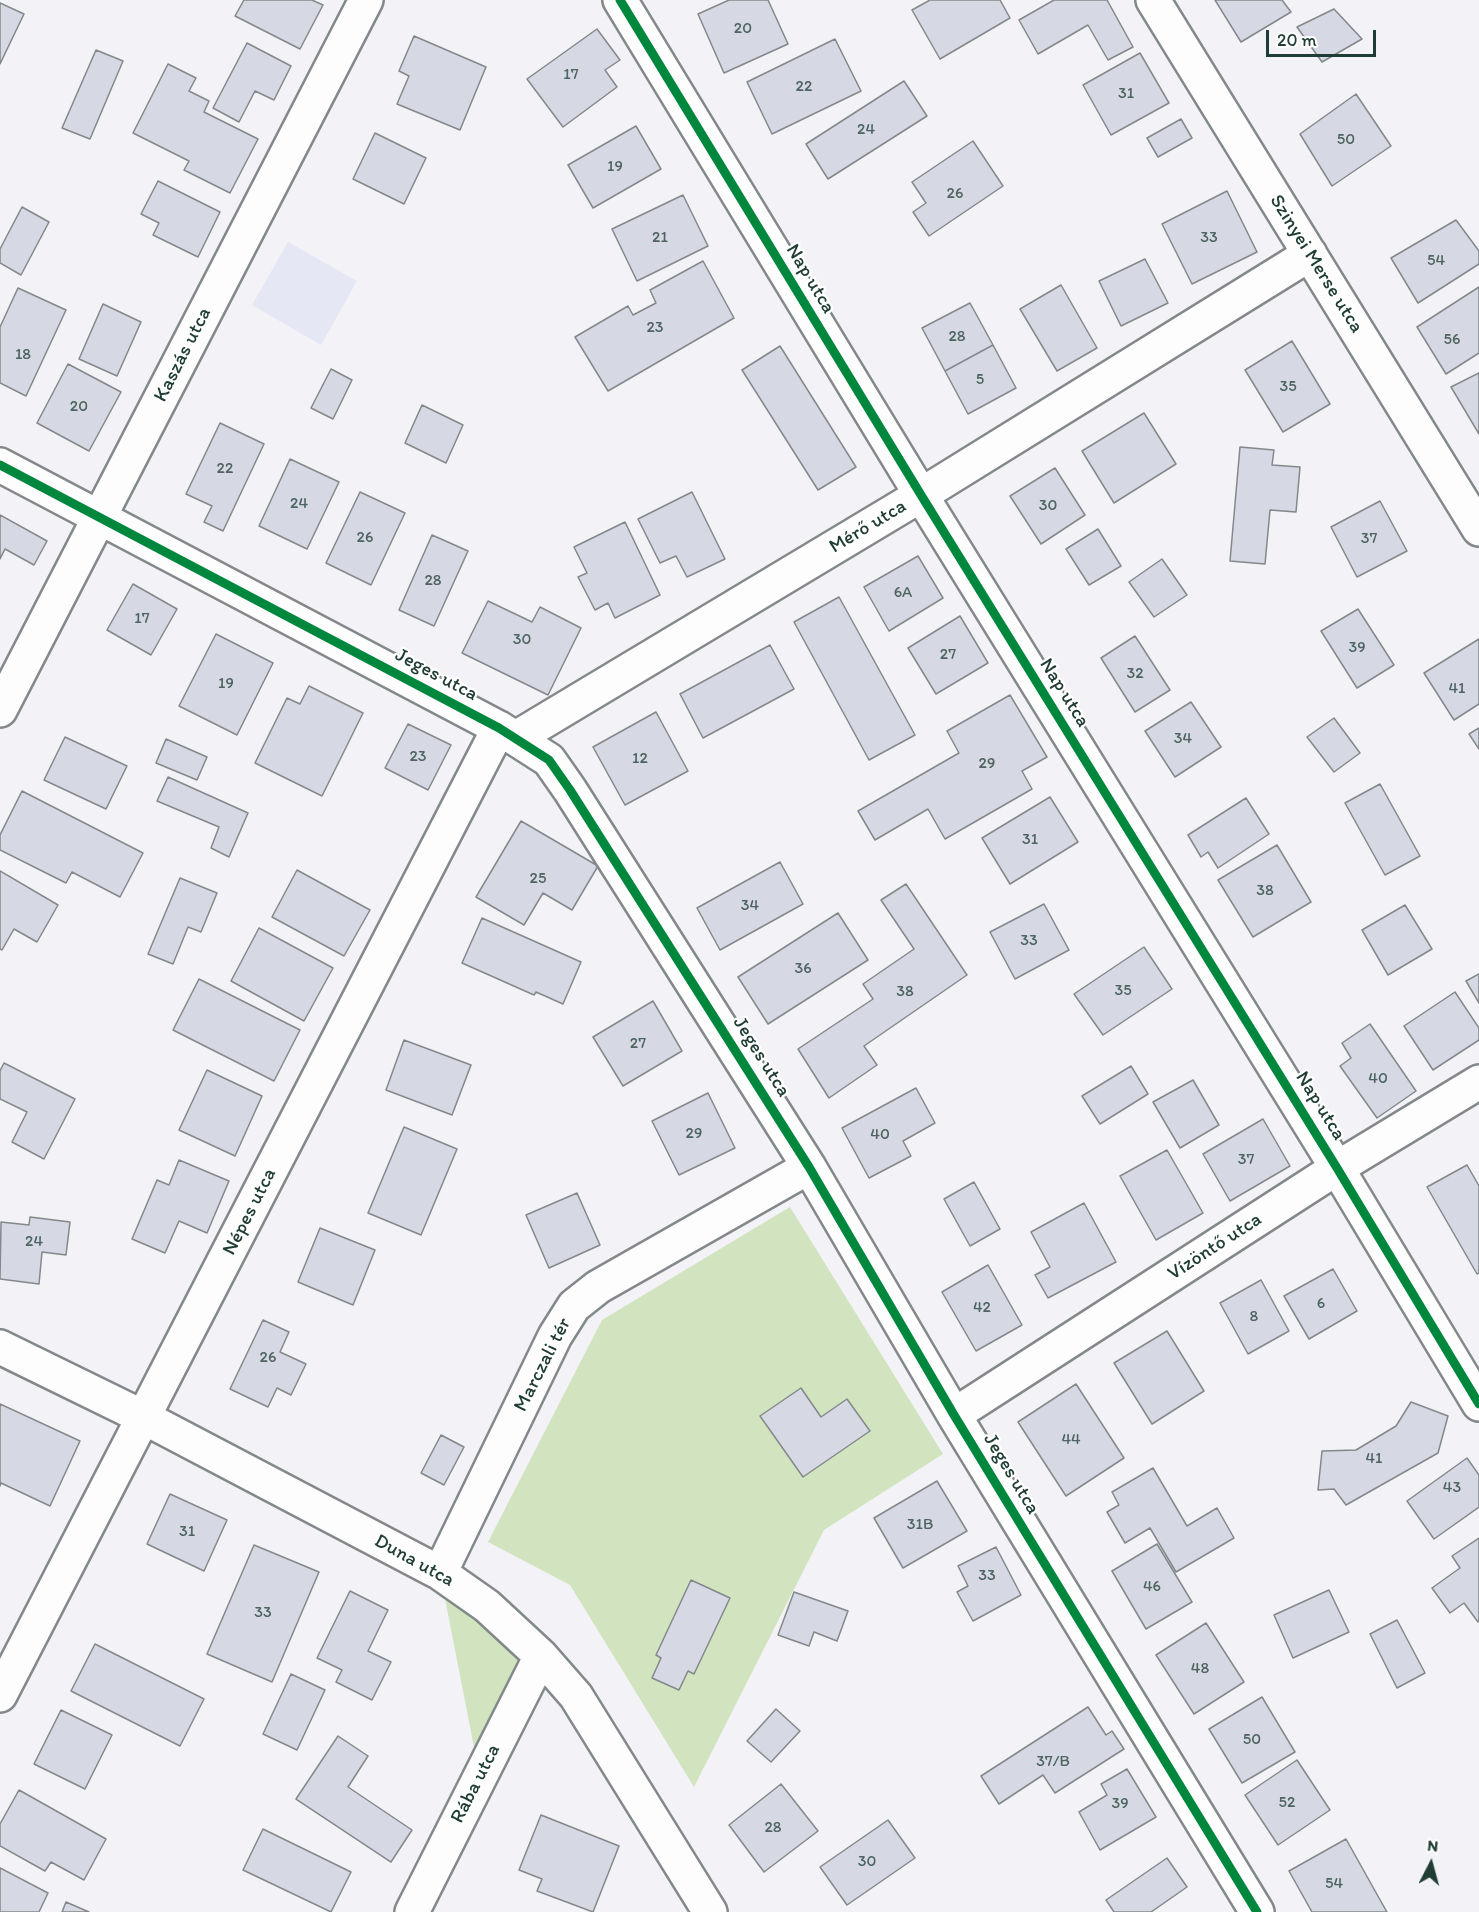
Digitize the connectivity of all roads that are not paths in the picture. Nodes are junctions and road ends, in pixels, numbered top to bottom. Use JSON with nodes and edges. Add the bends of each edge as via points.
{"nodes":[{"id":1,"x":366,"y":0,"type":"edge"},
{"id":2,"x":620,"y":0,"type":"edge"},
{"id":3,"x":1153,"y":0,"type":"edge"},
{"id":4,"x":1310,"y":254,"type":"junction"},
{"id":5,"x":0,"y":465,"type":"edge"},
{"id":6,"x":921,"y":495,"type":"junction"},
{"id":7,"x":100,"y":516,"type":"junction"},
{"id":8,"x":1479,"y":529,"type":"edge"},
{"id":9,"x":0,"y":710,"type":"edge"},
{"id":10,"x":508,"y":733,"type":"junction"},
{"id":11,"x":1479,"y":1082,"type":"edge"},
{"id":12,"x":809,"y":1167,"type":"junction"},
{"id":13,"x":1337,"y":1168,"type":"junction"},
{"id":14,"x":0,"y":1347,"type":"edge"},
{"id":15,"x":1479,"y":1404,"type":"edge"},
{"id":16,"x":954,"y":1415,"type":"junction"},
{"id":17,"x":143,"y":1418,"type":"junction"},
{"id":18,"x":440,"y":1574,"type":"junction"},
{"id":19,"x":541,"y":1656,"type":"junction"},
{"id":20,"x":0,"y":1695,"type":"edge"},
{"id":21,"x":412,"y":1912,"type":"edge"},
{"id":22,"x":710,"y":1912,"type":"edge"},
{"id":23,"x":1257,"y":1912,"type":"edge"}],
"edges":[{"from":1,"to":7,"type":"street","name":"Kaszás utca"},
{"from":2,"to":6,"type":"street","name":"Nap utca"},
{"from":3,"to":4,"type":"street","name":"Szinyei Merse utca"},
{"from":4,"to":6,"type":"street","name":"Mérő utca"},
{"from":4,"to":8,"type":"street","name":"Szinyei Merse utca"},
{"from":5,"to":7,"type":"street","name":"Jeges utca"},
{"from":6,"to":10,"type":"street","name":"Mérő utca"},
{"from":6,"to":13,"type":"street","name":"Nap utca"},
{"from":7,"to":9,"type":"street","name":"Kaszás utca"},
{"from":7,"to":10,"type":"street","name":"Jeges utca"},
{"from":10,"to":12,"type":"street","name":"Jeges utca","via":[[549,760],[570,790]]},
{"from":10,"to":17,"type":"street","name":"Népes utca"},
{"from":11,"to":13,"type":"street","name":"Vízöntő utca"},
{"from":12,"to":16,"type":"street","name":"Jeges utca"},
{"from":12,"to":18,"type":"street","name":"Marczali tér","via":[[598,1287],[574,1306],[555,1336]]},
{"from":13,"to":15,"type":"street","name":"Nap utca"},
{"from":13,"to":16,"type":"street","name":"Vízöntő utca"},
{"from":14,"to":17,"type":"street","name":"Duna utca"},
{"from":16,"to":23,"type":"street","name":"Jeges utca"},
{"from":17,"to":18,"type":"street","name":"Duna utca"},
{"from":17,"to":20,"type":"street","name":"Népes utca"},
{"from":18,"to":19,"type":"street","name":"Duna utca","via":[[487,1606]]},
{"from":19,"to":21,"type":"street","name":"Rába utca"},
{"from":19,"to":22,"type":"street","name":"Duna utca","via":[[576,1696]]}]}
